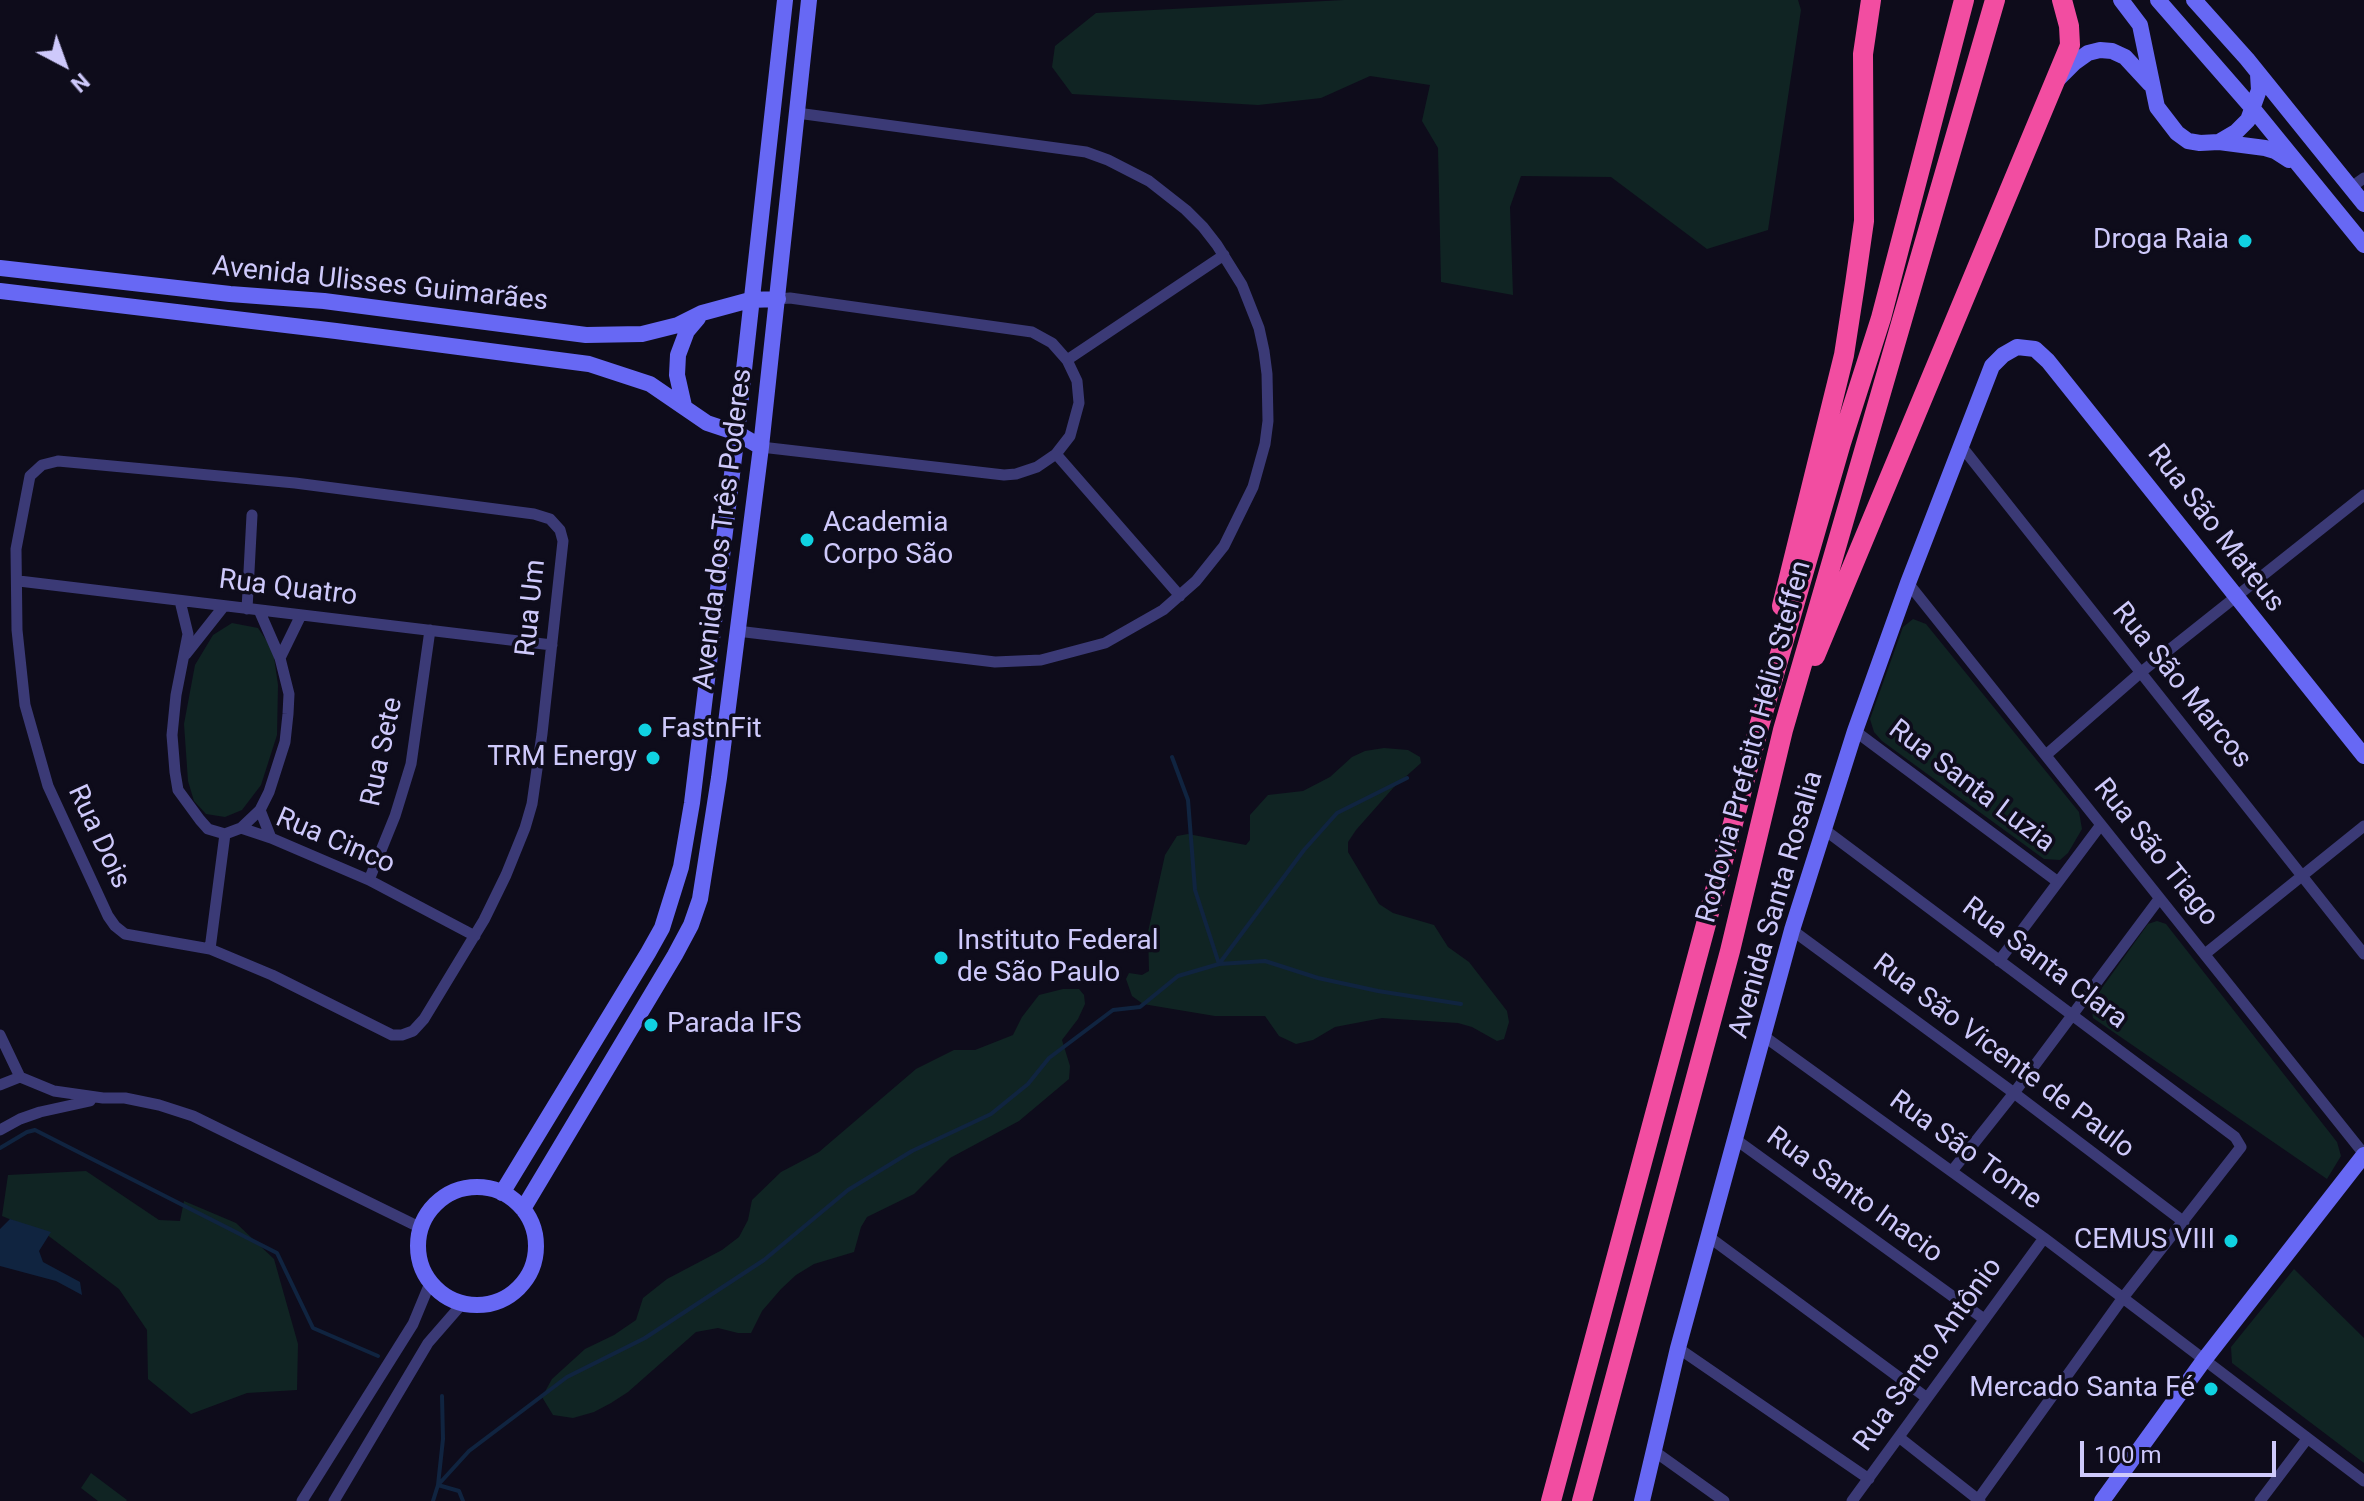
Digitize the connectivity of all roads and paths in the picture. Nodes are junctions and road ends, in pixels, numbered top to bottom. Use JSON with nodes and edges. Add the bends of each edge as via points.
{"nodes":[{"id":1,"x":785,"y":0,"type":"edge"},
{"id":2,"x":809,"y":0,"type":"edge"},
{"id":3,"x":1857,"y":0,"type":"edge"},
{"id":4,"x":1871,"y":0,"type":"edge"},
{"id":5,"x":1964,"y":0,"type":"edge"},
{"id":6,"x":1995,"y":0,"type":"edge"},
{"id":7,"x":2062,"y":0,"type":"edge"},
{"id":8,"x":2121,"y":0,"type":"edge"},
{"id":9,"x":2158,"y":0,"type":"edge"},
{"id":10,"x":2194,"y":0,"type":"edge"},
{"id":11,"x":2258,"y":74,"type":"junction"},
{"id":12,"x":2056,"y":81,"type":"junction"},
{"id":13,"x":2153,"y":88,"type":"junction"},
{"id":14,"x":1864,"y":93,"type":"junction"},
{"id":15,"x":2254,"y":110,"type":"junction"},
{"id":16,"x":797,"y":113,"type":"junction"},
{"id":17,"x":2219,"y":142,"type":"junction"},
{"id":18,"x":2305,"y":174,"type":"junction"},
{"id":19,"x":2364,"y":178,"type":"edge"},
{"id":20,"x":2350,"y":188,"type":"junction"},
{"id":21,"x":2364,"y":204,"type":"edge"},
{"id":22,"x":2364,"y":245,"type":"edge"},
{"id":23,"x":1224,"y":255,"type":"junction"},
{"id":24,"x":0,"y":268,"type":"edge"},
{"id":25,"x":0,"y":291,"type":"edge"},
{"id":26,"x":778,"y":299,"type":"junction"},
{"id":27,"x":750,"y":300,"type":"junction"},
{"id":28,"x":702,"y":313,"type":"junction"},
{"id":29,"x":2017,"y":347,"type":"joint"},
{"id":30,"x":1067,"y":360,"type":"junction"},
{"id":31,"x":684,"y":406,"type":"junction"},
{"id":32,"x":737,"y":433,"type":"junction"},
{"id":33,"x":761,"y":447,"type":"junction"},
{"id":34,"x":1962,"y":447,"type":"junction"},
{"id":35,"x":1056,"y":454,"type":"junction"},
{"id":36,"x":42,"y":465,"type":"joint"},
{"id":37,"x":2364,"y":495,"type":"edge"},
{"id":38,"x":252,"y":515,"type":"dead end"},
{"id":39,"x":19,"y":581,"type":"junction"},
{"id":40,"x":1908,"y":583,"type":"junction"},
{"id":41,"x":1180,"y":596,"type":"junction"},
{"id":42,"x":2236,"y":598,"type":"junction"},
{"id":43,"x":180,"y":601,"type":"junction"},
{"id":44,"x":224,"y":606,"type":"junction"},
{"id":45,"x":253,"y":609,"type":"junction"},
{"id":46,"x":301,"y":615,"type":"junction"},
{"id":47,"x":430,"y":630,"type":"junction"},
{"id":48,"x":737,"y":631,"type":"junction"},
{"id":49,"x":552,"y":645,"type":"junction"},
{"id":50,"x":183,"y":658,"type":"junction"},
{"id":51,"x":280,"y":658,"type":"junction"},
{"id":52,"x":2140,"y":673,"type":"junction"},
{"id":53,"x":1760,"y":723,"type":"junction"},
{"id":54,"x":1783,"y":730,"type":"junction"},
{"id":55,"x":1855,"y":731,"type":"junction"},
{"id":56,"x":2046,"y":755,"type":"junction"},
{"id":57,"x":2364,"y":756,"type":"edge"},
{"id":58,"x":260,"y":810,"type":"junction"},
{"id":59,"x":2100,"y":826,"type":"junction"},
{"id":60,"x":2364,"y":826,"type":"edge"},
{"id":61,"x":241,"y":828,"type":"junction"},
{"id":62,"x":1825,"y":830,"type":"junction"},
{"id":63,"x":225,"y":834,"type":"junction"},
{"id":64,"x":271,"y":838,"type":"junction"},
{"id":65,"x":2303,"y":876,"type":"junction"},
{"id":66,"x":369,"y":880,"type":"junction"},
{"id":67,"x":2058,"y":882,"type":"junction"},
{"id":68,"x":2159,"y":899,"type":"junction"},
{"id":69,"x":1792,"y":930,"type":"junction"},
{"id":70,"x":475,"y":936,"type":"junction"},
{"id":71,"x":210,"y":949,"type":"junction"},
{"id":72,"x":2205,"y":954,"type":"junction"},
{"id":73,"x":2364,"y":954,"type":"edge"},
{"id":74,"x":1999,"y":961,"type":"junction"},
{"id":75,"x":2072,"y":1016,"type":"junction"},
{"id":76,"x":0,"y":1035,"type":"edge"},
{"id":77,"x":402,"y":1035,"type":"joint"},
{"id":78,"x":1765,"y":1037,"type":"junction"},
{"id":79,"x":20,"y":1077,"type":"junction"},
{"id":80,"x":0,"y":1085,"type":"edge"},
{"id":81,"x":2014,"y":1093,"type":"junction"},
{"id":82,"x":103,"y":1098,"type":"junction"},
{"id":83,"x":0,"y":1130,"type":"edge"},
{"id":84,"x":1735,"y":1139,"type":"junction"},
{"id":85,"x":2364,"y":1154,"type":"edge"},
{"id":86,"x":1952,"y":1171,"type":"junction"},
{"id":87,"x":502,"y":1193,"type":"junction"},
{"id":88,"x":523,"y":1209,"type":"junction"},
{"id":89,"x":2184,"y":1222,"type":"junction"},
{"id":90,"x":421,"y":1228,"type":"junction"},
{"id":91,"x":1709,"y":1237,"type":"junction"},
{"id":92,"x":2044,"y":1238,"type":"junction"},
{"id":93,"x":430,"y":1283,"type":"junction"},
{"id":94,"x":2122,"y":1299,"type":"junction"},
{"id":95,"x":462,"y":1304,"type":"junction"},
{"id":96,"x":1984,"y":1319,"type":"junction"},
{"id":97,"x":1678,"y":1348,"type":"junction"},
{"id":98,"x":2204,"y":1360,"type":"junction"},
{"id":99,"x":1927,"y":1398,"type":"junction"},
{"id":100,"x":1900,"y":1438,"type":"junction"},
{"id":101,"x":2307,"y":1439,"type":"junction"},
{"id":102,"x":1654,"y":1451,"type":"junction"},
{"id":103,"x":1869,"y":1479,"type":"junction"},
{"id":104,"x":2364,"y":1481,"type":"edge"},
{"id":105,"x":1978,"y":1500,"type":"edge"},
{"id":106,"x":302,"y":1501,"type":"edge"},
{"id":107,"x":334,"y":1501,"type":"edge"},
{"id":108,"x":1551,"y":1501,"type":"edge"},
{"id":109,"x":1582,"y":1501,"type":"edge"},
{"id":110,"x":1642,"y":1501,"type":"edge"},
{"id":111,"x":1724,"y":1501,"type":"edge"},
{"id":112,"x":1852,"y":1501,"type":"edge"},
{"id":113,"x":2102,"y":1501,"type":"edge"},
{"id":114,"x":2260,"y":1501,"type":"edge"}],
"edges":[{"from":1,"to":27,"type":"street","name":"Avenida dos Três Poderes"},
{"from":2,"to":16,"type":"street","name":"Avenida dos Três Poderes"},
{"from":3,"to":14,"type":"highway"},
{"from":4,"to":14,"type":"highway"},
{"from":5,"to":53,"type":"highway","name":"Rodovia Prefeito Hélio Steffen","via":[[1881,318]]},
{"from":6,"to":54,"type":"highway","name":"Rodovia Prefeito Hélio Steffen"},
{"from":7,"to":12,"type":"highway","via":[[2070,45]]},
{"from":8,"to":13,"type":"street","via":[[2140,25]]},
{"from":9,"to":15,"type":"street"},
{"from":10,"to":11,"type":"street"},
{"from":11,"to":15,"type":"street"},
{"from":11,"to":20,"type":"street"},
{"from":12,"to":13,"type":"street","via":[[2088,53],[2100,50],[2125,57]]},
{"from":12,"to":54,"type":"highway"},
{"from":13,"to":17,"type":"street","via":[[2157,107],[2177,133],[2188,141]]},
{"from":14,"to":53,"type":"highway","via":[[1864,221],[1844,355],[1786,581]]},
{"from":15,"to":17,"type":"street","via":[[2236,132]]},
{"from":15,"to":18,"type":"street"},
{"from":16,"to":23,"type":"street","via":[[1086,152],[1169,195]]},
{"from":16,"to":26,"type":"street","name":"Avenida dos Três Poderes"},
{"from":17,"to":18,"type":"street","via":[[2275,151]]},
{"from":18,"to":22,"type":"street"},
{"from":19,"to":20,"type":"street"},
{"from":20,"to":21,"type":"street"},
{"from":23,"to":30,"type":"street"},
{"from":23,"to":41,"type":"street","via":[[1251,306],[1264,351],[1265,444],[1235,527]]},
{"from":24,"to":28,"type":"street","name":"Avenida Ulisses Guimarães","via":[[324,301],[586,335],[642,334]]},
{"from":25,"to":31,"type":"street","name":"Avenida Ulisses Guimarães","via":[[589,364],[650,384]]},
{"from":26,"to":27,"type":"street","name":"Avenida Ulisses Guimarães"},
{"from":26,"to":30,"type":"street","via":[[1021,328],[1042,336]]},
{"from":26,"to":33,"type":"street","name":"Avenida dos Três Poderes"},
{"from":27,"to":28,"type":"street","name":"Avenida Ulisses Guimarães"},
{"from":27,"to":32,"type":"street","name":"Avenida dos Três Poderes"},
{"from":28,"to":31,"type":"street","via":[[687,331],[678,355]]},
{"from":29,"to":34,"type":"street","name":"Avenida Santa Rosalia","via":[[1992,366]]},
{"from":29,"to":42,"type":"street","name":"Rua São Mateus","via":[[2035,349],[2048,361]]},
{"from":30,"to":35,"type":"street","via":[[1079,403],[1075,426]]},
{"from":31,"to":32,"type":"street","name":"Avenida Ulisses Guimarães","via":[[707,423]]},
{"from":32,"to":33,"type":"street","name":"Avenida Ulisses Guimarães"},
{"from":32,"to":87,"type":"street","name":"Avenida dos Três Poderes","via":[[688,833],[673,898],[648,953]]},
{"from":33,"to":35,"type":"street","via":[[1004,475],[1027,472]]},
{"from":33,"to":48,"type":"street","name":"Avenida dos Três Poderes"},
{"from":34,"to":40,"type":"street","name":"Avenida Santa Rosalia"},
{"from":34,"to":52,"type":"street","name":"Rua São Marcos"},
{"from":35,"to":41,"type":"street"},
{"from":36,"to":39,"type":"street","name":"Rua Dois","via":[[30,476],[16,549]]},
{"from":36,"to":49,"type":"street","name":"Rua Um","via":[[58,461],[295,483],[543,515],[556,523],[563,541]]},
{"from":37,"to":42,"type":"street"},
{"from":38,"to":45,"type":"street"},
{"from":39,"to":43,"type":"street","name":"Rua Quatro"},
{"from":39,"to":71,"type":"street","name":"Rua Dois","via":[[17,630],[25,705],[48,786],[108,916],[125,934]]},
{"from":40,"to":55,"type":"street","name":"Avenida Santa Rosalia"},
{"from":40,"to":56,"type":"street","name":"Rua São Tiago"},
{"from":41,"to":48,"type":"street","via":[[1105,643],[1030,661],[995,662]]},
{"from":42,"to":52,"type":"street"},
{"from":42,"to":57,"type":"street","name":"Rua São Mateus"},
{"from":43,"to":44,"type":"street","name":"Rua Quatro"},
{"from":43,"to":50,"type":"street","via":[[188,634]]},
{"from":44,"to":45,"type":"street","name":"Rua Quatro"},
{"from":44,"to":50,"type":"street"},
{"from":45,"to":46,"type":"street","name":"Rua Quatro"},
{"from":45,"to":51,"type":"street"},
{"from":46,"to":47,"type":"street","name":"Rua Quatro"},
{"from":46,"to":51,"type":"street"},
{"from":47,"to":49,"type":"street","name":"Rua Quatro"},
{"from":47,"to":66,"type":"street","name":"Rua Sete","via":[[411,764]]},
{"from":48,"to":88,"type":"street","name":"Avenida dos Três Poderes","via":[[706,868],[691,925]]},
{"from":49,"to":70,"type":"street","name":"Rua Um","via":[[529,816]]},
{"from":50,"to":63,"type":"street","via":[[172,735],[178,790],[208,829]]},
{"from":51,"to":58,"type":"street","via":[[289,694],[285,742]]},
{"from":52,"to":56,"type":"street"},
{"from":52,"to":65,"type":"street","name":"Rua São Marcos"},
{"from":53,"to":108,"type":"highway","name":"Rodovia Prefeito Hélio Steffen"},
{"from":54,"to":109,"type":"highway","name":"Rodovia Prefeito Hélio Steffen","via":[[1730,951]]},
{"from":55,"to":62,"type":"street","name":"Avenida Santa Rosalia"},
{"from":55,"to":67,"type":"street","name":"Rua Santa Luzia"},
{"from":56,"to":59,"type":"street","name":"Rua São Tiago"},
{"from":58,"to":61,"type":"street"},
{"from":58,"to":64,"type":"street"},
{"from":59,"to":67,"type":"street"},
{"from":59,"to":68,"type":"street","name":"Rua São Tiago"},
{"from":60,"to":65,"type":"street"},
{"from":61,"to":63,"type":"street","name":"Rua Cinco"},
{"from":61,"to":64,"type":"street","name":"Rua Cinco"},
{"from":62,"to":69,"type":"street","name":"Avenida Santa Rosalia"},
{"from":62,"to":74,"type":"street","name":"Rua Santa Clara"},
{"from":63,"to":71,"type":"street"},
{"from":64,"to":66,"type":"street","name":"Rua Cinco"},
{"from":65,"to":72,"type":"street"},
{"from":65,"to":73,"type":"street","name":"Rua São Marcos"},
{"from":66,"to":70,"type":"street","name":"Rua Cinco"},
{"from":67,"to":74,"type":"street"},
{"from":68,"to":72,"type":"street","name":"Rua São Tiago"},
{"from":68,"to":75,"type":"street"},
{"from":69,"to":78,"type":"street","name":"Avenida Santa Rosalia"},
{"from":69,"to":81,"type":"street","name":"Rua São Vicente de Paulo"},
{"from":70,"to":77,"type":"street","name":"Rua Um","via":[[424,1019]]},
{"from":71,"to":77,"type":"street","name":"Rua Dois","via":[[374,1028]]},
{"from":72,"to":85,"type":"street","name":"Rua São Tiago"},
{"from":74,"to":75,"type":"street","name":"Rua Santa Clara"},
{"from":75,"to":81,"type":"street"},
{"from":75,"to":89,"type":"street","name":"Rua Santa Clara","via":[[2235,1137],[2241,1147]]},
{"from":76,"to":79,"type":"street"},
{"from":78,"to":84,"type":"street","name":"Avenida Santa Rosalia"},
{"from":78,"to":86,"type":"street","name":"Rua São Tome"},
{"from":79,"to":80,"type":"street"},
{"from":79,"to":82,"type":"street","via":[[54,1091]]},
{"from":81,"to":86,"type":"street"},
{"from":81,"to":89,"type":"street","name":"Rua São Vicente de Paulo"},
{"from":82,"to":83,"type":"street","via":[[40,1112]]},
{"from":82,"to":90,"type":"street","via":[[148,1102],[193,1116]]},
{"from":84,"to":91,"type":"street","name":"Avenida Santa Rosalia"},
{"from":84,"to":96,"type":"street","name":"Rua Santo Inacio"},
{"from":85,"to":98,"type":"street"},
{"from":86,"to":92,"type":"street","name":"Rua São Tome"},
{"from":87,"to":88,"type":"street"},
{"from":87,"to":90,"type":"street","via":[[463,1189],[430,1210]]},
{"from":88,"to":95,"type":"street","via":[[536,1243],[527,1278],[498,1302]]},
{"from":89,"to":94,"type":"street"},
{"from":90,"to":93,"type":"street","via":[[421,1266]]},
{"from":91,"to":97,"type":"street","name":"Avenida Santa Rosalia"},
{"from":91,"to":99,"type":"street"},
{"from":92,"to":94,"type":"street","name":"Rua São Tome"},
{"from":92,"to":96,"type":"street","name":"Rua Santo Antônio"},
{"from":93,"to":95,"type":"street"},
{"from":93,"to":106,"type":"street","via":[[413,1324]]},
{"from":94,"to":98,"type":"street","name":"Rua São Tome"},
{"from":94,"to":105,"type":"street"},
{"from":95,"to":107,"type":"street","via":[[428,1343]]},
{"from":96,"to":99,"type":"street","name":"Rua Santo Antônio"},
{"from":97,"to":102,"type":"street","name":"Avenida Santa Rosalia"},
{"from":97,"to":103,"type":"street"},
{"from":98,"to":101,"type":"street","name":"Rua São Tome"},
{"from":98,"to":113,"type":"street"},
{"from":99,"to":100,"type":"street","name":"Rua Santo Antônio"},
{"from":100,"to":103,"type":"street","name":"Rua Santo Antônio"},
{"from":100,"to":105,"type":"street"},
{"from":101,"to":104,"type":"street","name":"Rua São Tome"},
{"from":101,"to":114,"type":"street"},
{"from":102,"to":110,"type":"street","name":"Avenida Santa Rosalia"},
{"from":102,"to":111,"type":"street"},
{"from":103,"to":112,"type":"street","name":"Rua Santo Antônio"}]}
